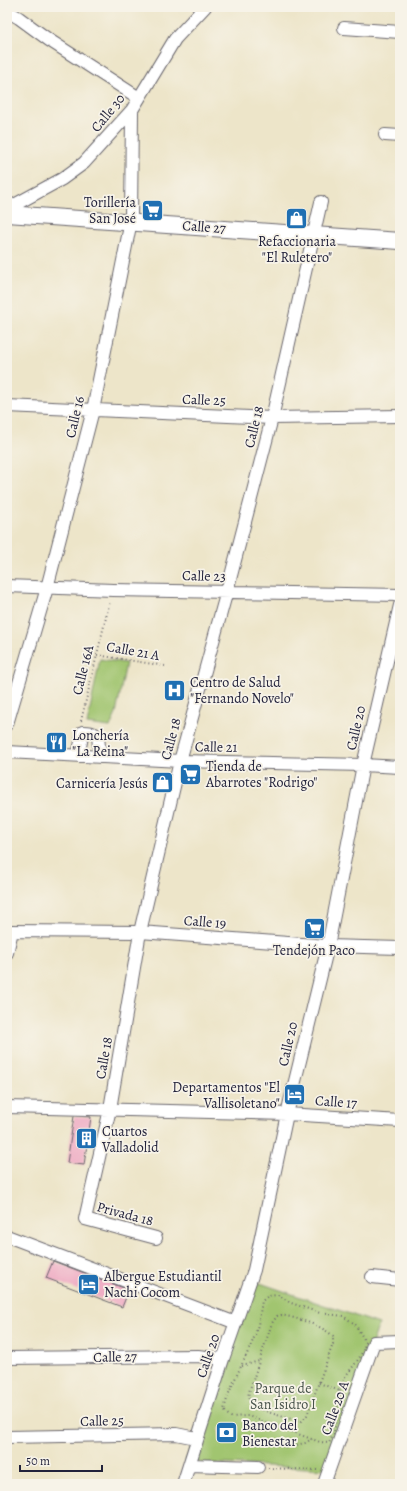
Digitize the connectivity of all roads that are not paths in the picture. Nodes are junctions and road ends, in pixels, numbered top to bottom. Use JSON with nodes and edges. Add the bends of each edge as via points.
{"nodes":[{"id":1,"x":198,"y":9,"type":"edge"},
{"id":2,"x":7,"y":11,"type":"edge"},
{"id":3,"x":344,"y":28,"type":"dead end"},
{"id":4,"x":400,"y":32,"type":"edge"},
{"id":5,"x":139,"y":98,"type":"junction"},
{"id":6,"x":132,"y":110,"type":"junction"},
{"id":7,"x":385,"y":135,"type":"dead end"},
{"id":8,"x":400,"y":136,"type":"edge"},
{"id":9,"x":320,"y":202,"type":"dead end"},
{"id":10,"x":7,"y":209,"type":"edge"},
{"id":11,"x":7,"y":214,"type":"edge"},
{"id":12,"x":130,"y":221,"type":"junction"},
{"id":13,"x":312,"y":235,"type":"junction"},
{"id":14,"x":400,"y":241,"type":"edge"},
{"id":15,"x":7,"y":406,"type":"edge"},
{"id":16,"x":93,"y":410,"type":"junction"},
{"id":17,"x":400,"y":416,"type":"edge"},
{"id":18,"x":272,"y":418,"type":"junction"},
{"id":19,"x":7,"y":586,"type":"edge"},
{"id":20,"x":47,"y":588,"type":"junction"},
{"id":21,"x":227,"y":591,"type":"junction"},
{"id":22,"x":400,"y":595,"type":"edge"},
{"id":23,"x":400,"y":605,"type":"edge"},
{"id":24,"x":7,"y":724,"type":"edge"},
{"id":25,"x":7,"y":752,"type":"edge"},
{"id":26,"x":78,"y":756,"type":"junction"},
{"id":27,"x":100,"y":757,"type":"junction"},
{"id":28,"x":180,"y":761,"type":"junction"},
{"id":29,"x":363,"y":765,"type":"junction"},
{"id":30,"x":400,"y":768,"type":"edge"},
{"id":31,"x":10,"y":931,"type":"edge"},
{"id":32,"x":140,"y":932,"type":"junction"},
{"id":33,"x":328,"y":946,"type":"junction"},
{"id":34,"x":400,"y":948,"type":"edge"},
{"id":35,"x":7,"y":953,"type":"edge"},
{"id":36,"x":7,"y":1107,"type":"edge"},
{"id":37,"x":110,"y":1109,"type":"junction"},
{"id":38,"x":287,"y":1114,"type":"junction"},
{"id":39,"x":400,"y":1121,"type":"edge"},
{"id":40,"x":86,"y":1219,"type":"joint"},
{"id":41,"x":7,"y":1236,"type":"edge"},
{"id":42,"x":156,"y":1238,"type":"dead end"},
{"id":43,"x":372,"y":1278,"type":"dead end"},
{"id":44,"x":400,"y":1280,"type":"edge"},
{"id":45,"x":236,"y":1323,"type":"junction"},
{"id":46,"x":400,"y":1341,"type":"edge"},
{"id":47,"x":7,"y":1358,"type":"edge"},
{"id":48,"x":223,"y":1359,"type":"junction"},
{"id":49,"x":7,"y":1438,"type":"edge"},
{"id":50,"x":196,"y":1438,"type":"junction"},
{"id":51,"x":189,"y":1465,"type":"junction"},
{"id":52,"x":258,"y":1467,"type":"road end"},
{"id":53,"x":183,"y":1484,"type":"edge"},
{"id":54,"x":324,"y":1484,"type":"edge"}],
"edges":[{"from":1,"to":5,"type":"street","name":"Calle 30","via":[[175,39]]},
{"from":2,"to":5,"type":"street"},
{"from":3,"to":4,"type":"street"},
{"from":5,"to":6,"type":"street","name":"Calle 30"},
{"from":6,"to":10,"type":"street","name":"Calle 30","via":[[84,163],[62,179]]},
{"from":6,"to":12,"type":"street","name":"Calle 16"},
{"from":7,"to":8,"type":"street"},
{"from":9,"to":13,"type":"street","name":"Calle 18"},
{"from":11,"to":12,"type":"main road","name":"Calle 27"},
{"from":12,"to":13,"type":"main road","name":"Calle 27"},
{"from":12,"to":16,"type":"street","name":"Calle 16"},
{"from":13,"to":14,"type":"main road","name":"Calle 27"},
{"from":13,"to":18,"type":"street","name":"Calle 18"},
{"from":15,"to":16,"type":"street","name":"Calle 25"},
{"from":16,"to":18,"type":"street","name":"Calle 25"},
{"from":16,"to":20,"type":"street","name":"Calle 16"},
{"from":17,"to":18,"type":"street","name":"Calle 25"},
{"from":18,"to":21,"type":"street","name":"Calle 18"},
{"from":19,"to":20,"type":"street","name":"Calle 23"},
{"from":20,"to":21,"type":"street","name":"Calle 23"},
{"from":20,"to":24,"type":"street","name":"Calle 16"},
{"from":21,"to":22,"type":"street","name":"Calle 23"},
{"from":21,"to":28,"type":"street","name":"Calle 18"},
{"from":23,"to":29,"type":"street","name":"Calle 20"},
{"from":25,"to":26,"type":"street","name":"Calle 21"},
{"from":26,"to":27,"type":"street","name":"Calle 21"},
{"from":26,"to":27,"type":"street","via":[[83,732],[89,732],[98,736]]},
{"from":27,"to":28,"type":"street","name":"Calle 21"},
{"from":28,"to":29,"type":"street","name":"Calle 21"},
{"from":28,"to":32,"type":"street","name":"Calle 18"},
{"from":29,"to":30,"type":"street","name":"Calle 21"},
{"from":29,"to":33,"type":"street","name":"Calle 20"},
{"from":31,"to":32,"type":"street","name":"Calle 19"},
{"from":31,"to":35,"type":"street"},
{"from":32,"to":33,"type":"street","name":"Calle 19"},
{"from":32,"to":37,"type":"street","name":"Calle 18"},
{"from":33,"to":34,"type":"street","name":"Calle 19"},
{"from":33,"to":38,"type":"street","name":"Calle 20"},
{"from":36,"to":37,"type":"street","name":"Calle 17"},
{"from":37,"to":38,"type":"street","name":"Calle 17"},
{"from":37,"to":40,"type":"street","name":"Calle 18"},
{"from":38,"to":39,"type":"street","name":"Calle 17"},
{"from":38,"to":45,"type":"street","name":"Calle 20","via":[[254,1270]]},
{"from":40,"to":42,"type":"street","name":"Privada 18"},
{"from":41,"to":45,"type":"street"},
{"from":43,"to":44,"type":"street"},
{"from":45,"to":48,"type":"street","name":"Calle 20"},
{"from":46,"to":54,"type":"street","name":"Calle 20 A","via":[[374,1342]]},
{"from":47,"to":48,"type":"street","name":"Calle 27","via":[[198,1356]]},
{"from":48,"to":50,"type":"street","name":"Calle 20"},
{"from":49,"to":50,"type":"street","name":"Calle 25","via":[[176,1434]]},
{"from":50,"to":51,"type":"street","name":"Calle 20"},
{"from":51,"to":52,"type":"street"},
{"from":51,"to":53,"type":"street","name":"Calle 20"}]}
